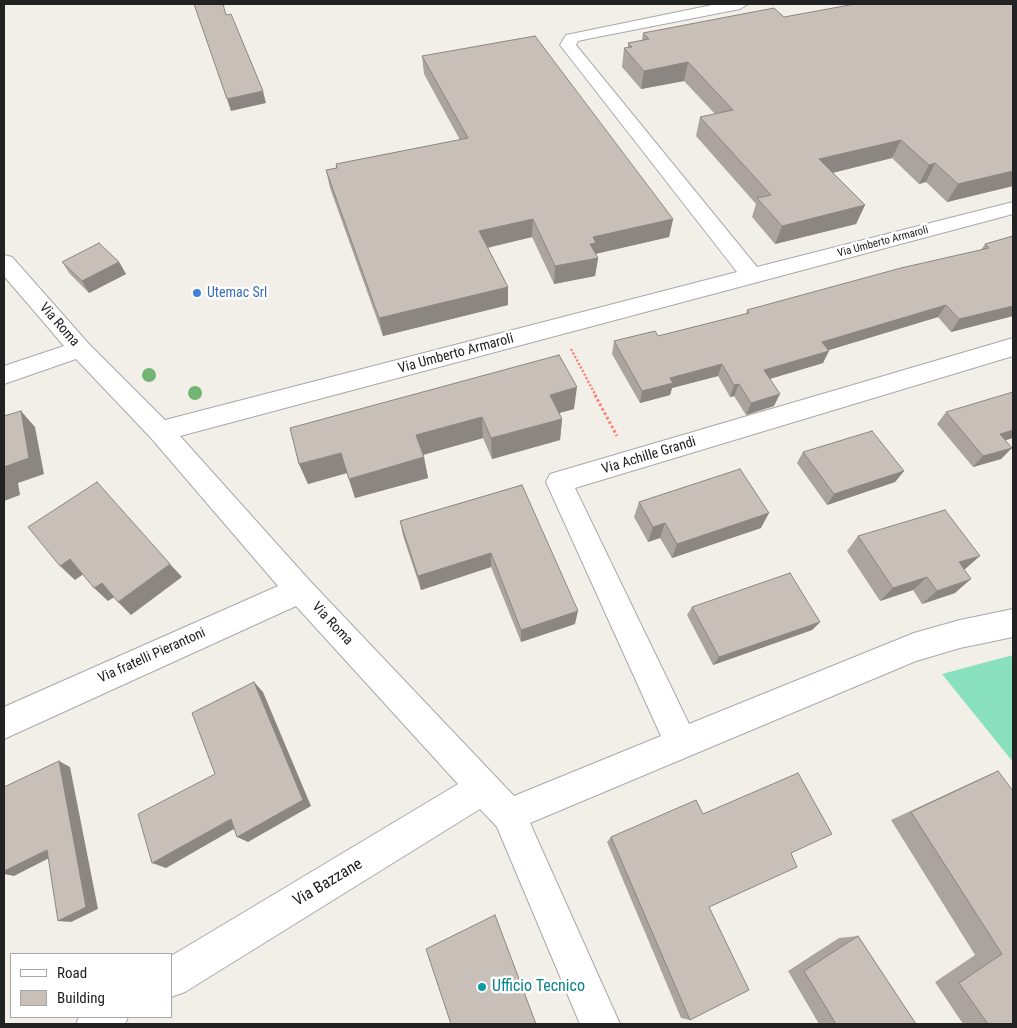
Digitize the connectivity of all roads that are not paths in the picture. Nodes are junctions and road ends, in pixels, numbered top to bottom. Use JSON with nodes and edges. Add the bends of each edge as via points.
{"nodes":[{"id":1,"x":740,"y":4,"type":"edge"},
{"id":2,"x":1013,"y":208,"type":"edge"},
{"id":3,"x":4,"y":262,"type":"edge"},
{"id":4,"x":752,"y":276,"type":"junction"},
{"id":5,"x":1013,"y":347,"type":"edge"},
{"id":6,"x":80,"y":349,"type":"junction"},
{"id":7,"x":4,"y":375,"type":"edge"},
{"id":8,"x":160,"y":431,"type":"junction"},
{"id":9,"x":300,"y":590,"type":"junction"},
{"id":10,"x":1013,"y":623,"type":"edge"},
{"id":11,"x":4,"y":722,"type":"edge"},
{"id":12,"x":681,"y":742,"type":"junction"},
{"id":13,"x":485,"y":787,"type":"junction"},
{"id":14,"x":509,"y":815,"type":"junction"},
{"id":15,"x":172,"y":977,"type":"edge"},
{"id":16,"x":600,"y":1024,"type":"edge"}],
"edges":[{"from":1,"to":4,"type":"street","via":[[591,33],[572,38],[568,45]]},
{"from":2,"to":4,"type":"street","name":"Via Umberto Armaroli"},
{"from":3,"to":6,"type":"street","name":"Via Roma"},
{"from":4,"to":8,"type":"street","name":"Via Umberto Armaroli"},
{"from":5,"to":12,"type":"street","name":"Via Achille Grandi","via":[[559,482]]},
{"from":6,"to":7,"type":"street"},
{"from":6,"to":8,"type":"street","name":"Via Roma"},
{"from":8,"to":9,"type":"street","name":"Via Roma"},
{"from":9,"to":11,"type":"street","name":"Via fratelli Pierantoni"},
{"from":9,"to":13,"type":"street","name":"Via Roma"},
{"from":10,"to":12,"type":"street","via":[[914,647]]},
{"from":12,"to":14,"type":"street"},
{"from":13,"to":14,"type":"street","name":"Via Roma"},
{"from":13,"to":15,"type":"street","name":"Via Bazzane"},
{"from":14,"to":16,"type":"street","name":"Via Roma"}]}
